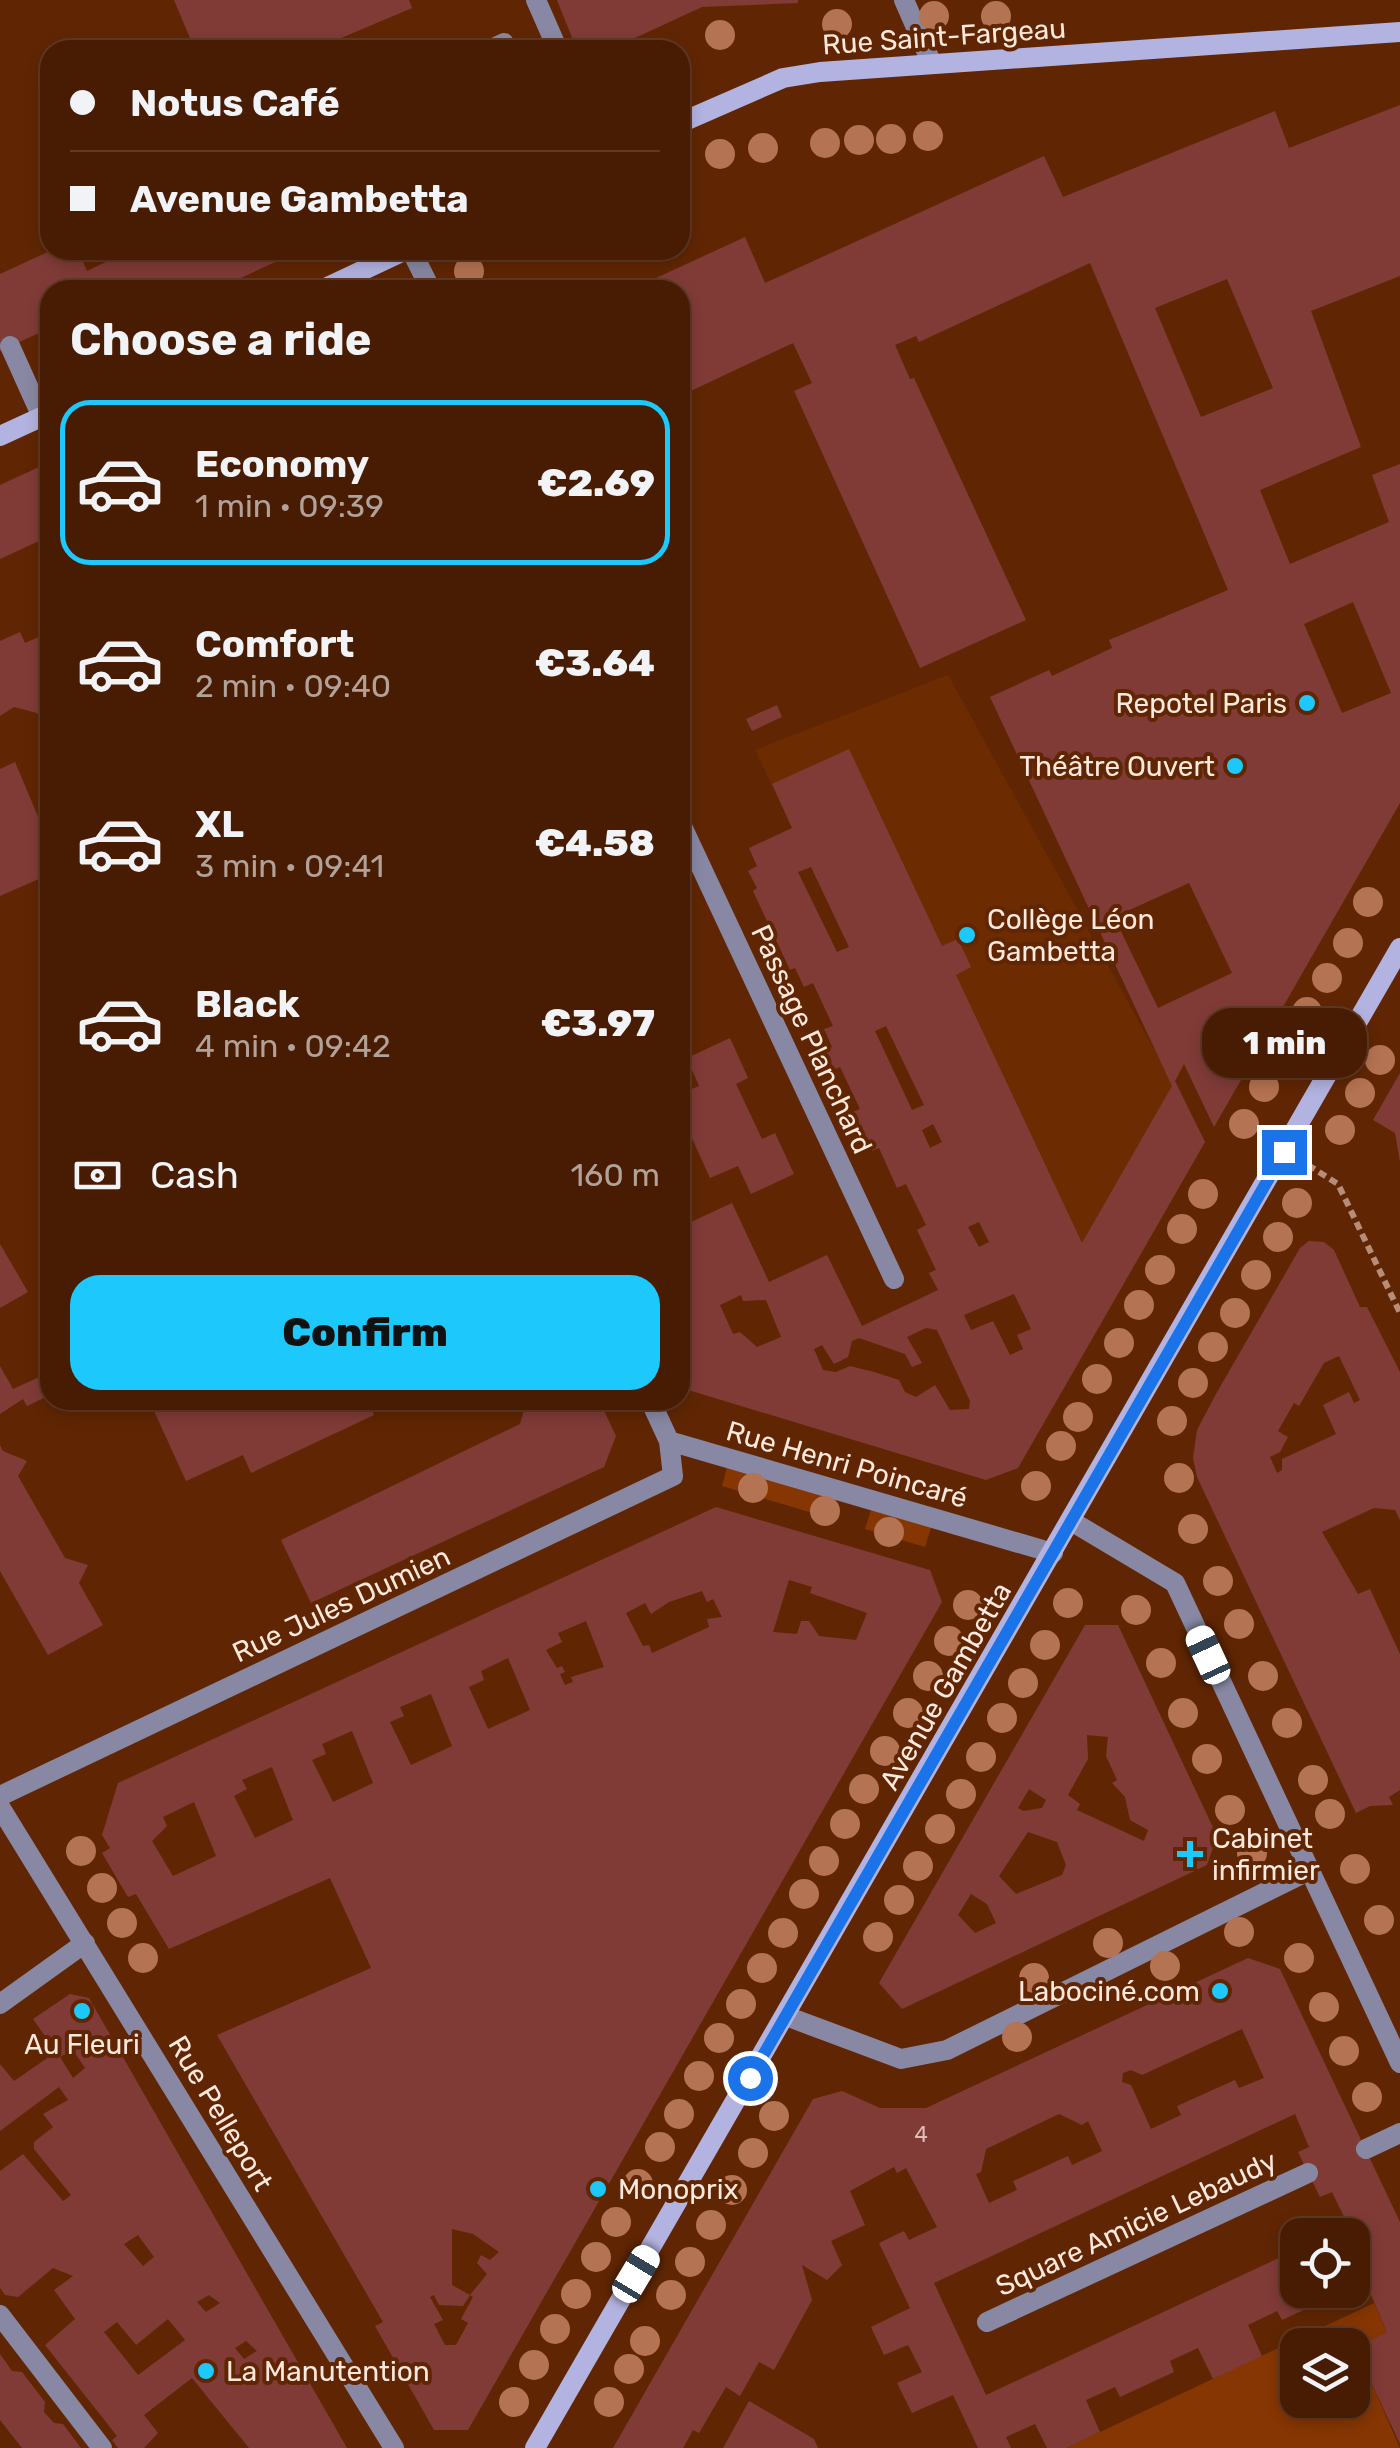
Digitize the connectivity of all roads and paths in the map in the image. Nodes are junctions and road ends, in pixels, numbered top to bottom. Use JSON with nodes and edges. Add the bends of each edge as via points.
{"nodes":[{"id":1,"x":536,"y":0,"type":"edge"},
{"id":2,"x":904,"y":0,"type":"edge"},
{"id":3,"x":1400,"y":32,"type":"edge"},
{"id":4,"x":554,"y":40,"type":"edge"},
{"id":5,"x":932,"y":64,"type":"junction"},
{"id":6,"x":690,"y":119,"type":"edge"},
{"id":7,"x":370,"y":260,"type":"edge"},
{"id":8,"x":337,"y":280,"type":"edge"},
{"id":9,"x":10,"y":346,"type":"dead end"},
{"id":10,"x":40,"y":404,"type":"edge"},
{"id":11,"x":40,"y":418,"type":"edge"},
{"id":12,"x":0,"y":436,"type":"edge"},
{"id":13,"x":690,"y":843,"type":"edge"},
{"id":14,"x":1400,"y":948,"type":"edge"},
{"id":15,"x":1284,"y":1152,"type":"junction"},
{"id":16,"x":894,"y":1279,"type":"dead end"},
{"id":17,"x":1400,"y":1313,"type":"edge"},
{"id":18,"x":655,"y":1410,"type":"edge"},
{"id":19,"x":669,"y":1441,"type":"junction"},
{"id":20,"x":1071,"y":1521,"type":"junction"},
{"id":21,"x":1053,"y":1554,"type":"junction"},
{"id":22,"x":0,"y":1796,"type":"edge"},
{"id":23,"x":0,"y":1806,"type":"edge"},
{"id":24,"x":1310,"y":1870,"type":"junction"},
{"id":25,"x":85,"y":1943,"type":"junction"},
{"id":26,"x":0,"y":2004,"type":"edge"},
{"id":27,"x":786,"y":2016,"type":"junction"},
{"id":28,"x":1400,"y":2064,"type":"edge"},
{"id":29,"x":1400,"y":2134,"type":"edge"},
{"id":30,"x":1366,"y":2149,"type":"dead end"},
{"id":31,"x":1308,"y":2173,"type":"dead end"},
{"id":32,"x":0,"y":2315,"type":"edge"},
{"id":33,"x":987,"y":2322,"type":"dead end"},
{"id":34,"x":102,"y":2448,"type":"edge"},
{"id":35,"x":394,"y":2448,"type":"edge"},
{"id":36,"x":534,"y":2448,"type":"edge"}],
"edges":[{"from":1,"to":4,"type":"street"},
{"from":2,"to":5,"type":"street"},
{"from":3,"to":5,"type":"main road","name":"Rue Saint-Fargeau"},
{"from":5,"to":6,"type":"main road","name":"Rue Saint-Fargeau","via":[[783,78]]},
{"from":7,"to":8,"type":"main road"},
{"from":9,"to":10,"type":"street"},
{"from":11,"to":12,"type":"main road"},
{"from":13,"to":16,"type":"street","name":"Passage Planchard"},
{"from":14,"to":15,"type":"main road","name":"Avenue Gambetta"},
{"from":15,"to":17,"type":"path","via":[[1338,1184]]},
{"from":15,"to":20,"type":"main road","name":"Avenue Gambetta"},
{"from":18,"to":19,"type":"street"},
{"from":19,"to":21,"type":"street","name":"Rue Henri Poincaré"},
{"from":19,"to":22,"type":"street","name":"Rue Jules Dumien","via":[[672,1476]]},
{"from":20,"to":21,"type":"main road","name":"Avenue Gambetta"},
{"from":20,"to":24,"type":"street","via":[[1174,1583]]},
{"from":21,"to":27,"type":"main road","name":"Avenue Gambetta"},
{"from":23,"to":25,"type":"street","name":"Rue Pelleport"},
{"from":24,"to":27,"type":"street","via":[[947,2050],[901,2059]]},
{"from":24,"to":28,"type":"street"},
{"from":25,"to":26,"type":"street"},
{"from":25,"to":35,"type":"street","name":"Rue Pelleport"},
{"from":27,"to":36,"type":"main road","name":"Avenue Gambetta"},
{"from":29,"to":30,"type":"street"},
{"from":31,"to":33,"type":"street","name":"Square Amicie Lebaudy"},
{"from":32,"to":34,"type":"street"}]}
